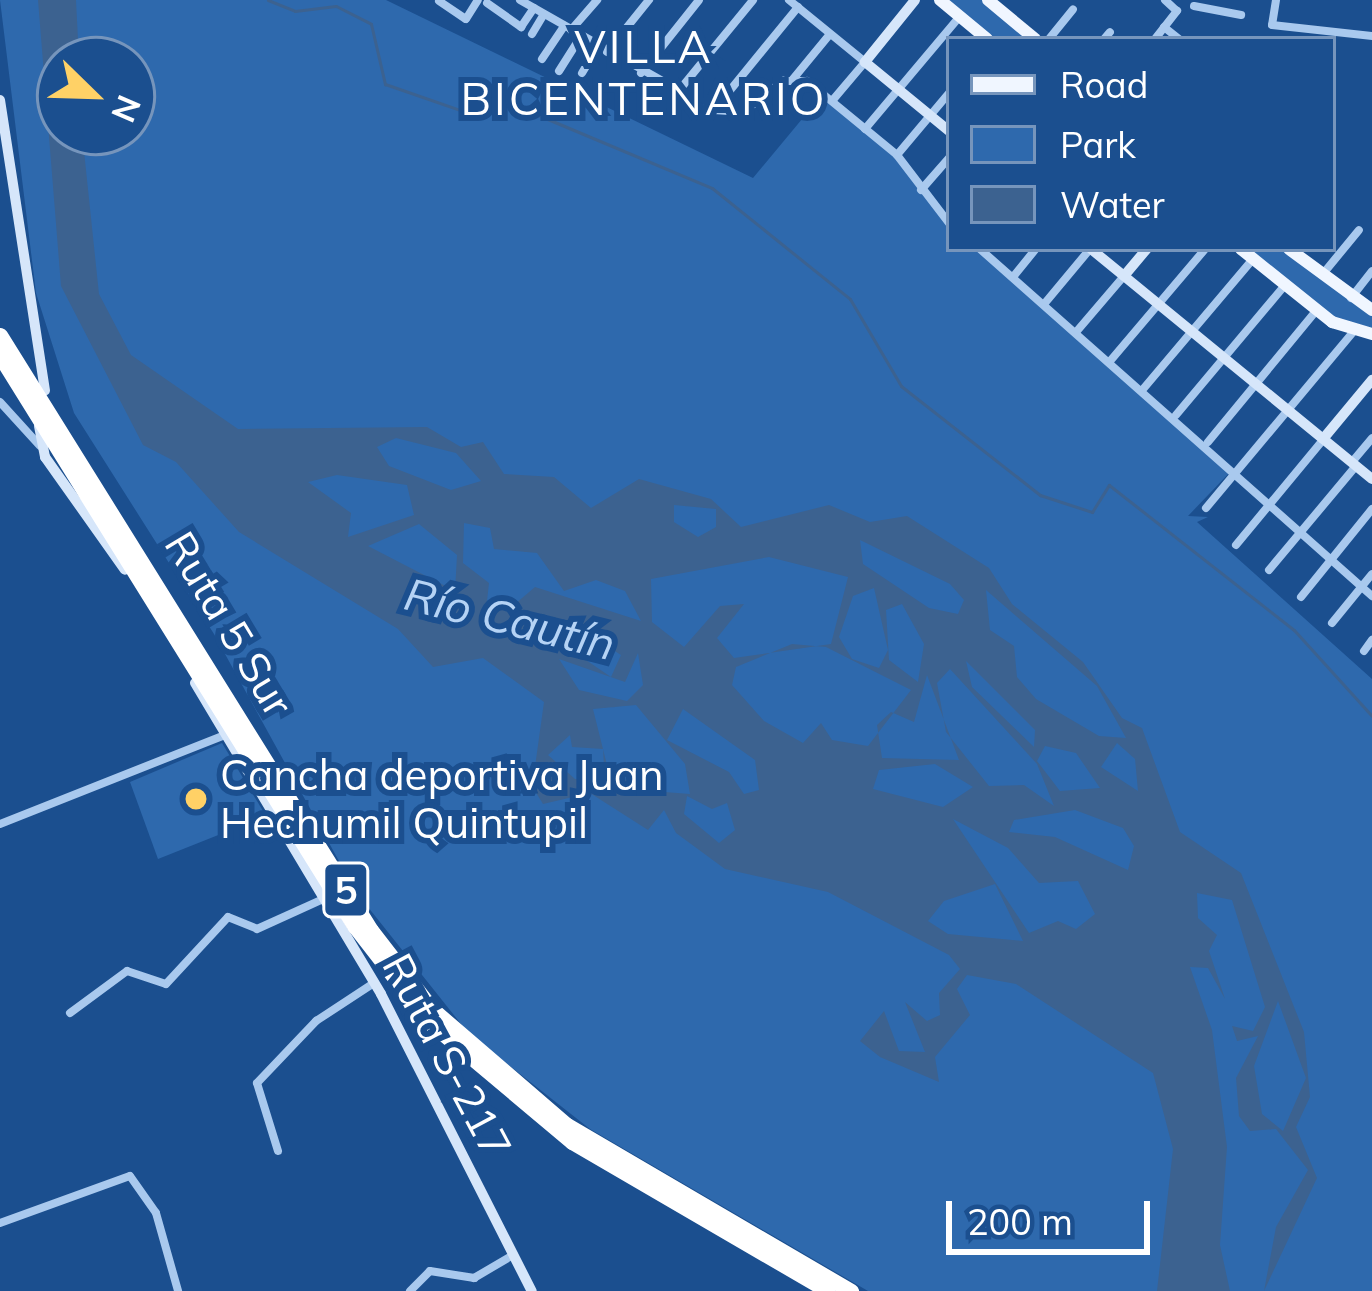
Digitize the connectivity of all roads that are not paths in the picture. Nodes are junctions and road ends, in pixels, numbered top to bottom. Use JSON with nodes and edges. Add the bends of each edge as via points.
{"nodes":[{"id":1,"x":520,"y":0,"type":"edge"},
{"id":2,"x":597,"y":0,"type":"edge"},
{"id":3,"x":649,"y":0,"type":"edge"},
{"id":4,"x":699,"y":0,"type":"edge"},
{"id":5,"x":753,"y":0,"type":"edge"},
{"id":6,"x":915,"y":0,"type":"edge"},
{"id":7,"x":940,"y":0,"type":"edge"},
{"id":8,"x":988,"y":0,"type":"edge"},
{"id":9,"x":1165,"y":0,"type":"edge"},
{"id":10,"x":1276,"y":0,"type":"edge"},
{"id":11,"x":439,"y":1,"type":"edge"},
{"id":12,"x":483,"y":2,"type":"edge"},
{"id":13,"x":795,"y":3,"type":"edge"},
{"id":14,"x":1198,"y":3,"type":"edge"},
{"id":15,"x":452,"y":4,"type":"edge"},
{"id":16,"x":1073,"y":9,"type":"dead end"},
{"id":17,"x":539,"y":11,"type":"junction"},
{"id":18,"x":1177,"y":11,"type":"junction"},
{"id":19,"x":1241,"y":15,"type":"dead end"},
{"id":20,"x":960,"y":16,"type":"junction"},
{"id":21,"x":1164,"y":27,"type":"junction"},
{"id":22,"x":568,"y":28,"type":"junction"},
{"id":23,"x":532,"y":34,"type":"dead end"},
{"id":24,"x":830,"y":34,"type":"junction"},
{"id":25,"x":581,"y":36,"type":"junction"},
{"id":26,"x":984,"y":36,"type":"edge"},
{"id":27,"x":1031,"y":36,"type":"edge"},
{"id":28,"x":1051,"y":36,"type":"edge"},
{"id":29,"x":1157,"y":36,"type":"edge"},
{"id":30,"x":1175,"y":36,"type":"edge"},
{"id":31,"x":1372,"y":36,"type":"edge"},
{"id":32,"x":602,"y":49,"type":"junction"},
{"id":33,"x":542,"y":59,"type":"dead end"},
{"id":34,"x":865,"y":62,"type":"junction"},
{"id":35,"x":559,"y":71,"type":"dead end"},
{"id":36,"x":582,"y":73,"type":"dead end"},
{"id":37,"x":641,"y":73,"type":"junction"},
{"id":38,"x":793,"y":79,"type":"junction"},
{"id":39,"x":898,"y":89,"type":"junction"},
{"id":40,"x":677,"y":93,"type":"junction"},
{"id":41,"x":946,"y":97,"type":"edge"},
{"id":42,"x":0,"y":100,"type":"edge"},
{"id":43,"x":832,"y":101,"type":"junction"},
{"id":44,"x":714,"y":110,"type":"junction"},
{"id":45,"x":930,"y":116,"type":"junction"},
{"id":46,"x":865,"y":129,"type":"junction"},
{"id":47,"x":946,"y":129,"type":"edge"},
{"id":48,"x":897,"y":155,"type":"junction"},
{"id":49,"x":946,"y":161,"type":"edge"},
{"id":50,"x":921,"y":190,"type":"junction"},
{"id":51,"x":946,"y":219,"type":"edge"},
{"id":52,"x":1359,"y":230,"type":"dead end"},
{"id":53,"x":984,"y":252,"type":"edge"},
{"id":54,"x":1034,"y":252,"type":"edge"},
{"id":55,"x":1088,"y":252,"type":"edge"},
{"id":56,"x":1095,"y":252,"type":"edge"},
{"id":57,"x":1144,"y":252,"type":"edge"},
{"id":58,"x":1201,"y":252,"type":"edge"},
{"id":59,"x":1245,"y":252,"type":"edge"},
{"id":60,"x":1295,"y":252,"type":"edge"},
{"id":61,"x":1253,"y":259,"type":"junction"},
{"id":62,"x":1372,"y":272,"type":"edge"},
{"id":63,"x":1124,"y":276,"type":"junction"},
{"id":64,"x":1321,"y":276,"type":"junction"},
{"id":65,"x":1013,"y":277,"type":"junction"},
{"id":66,"x":1285,"y":285,"type":"junction"},
{"id":67,"x":1349,"y":298,"type":"junction"},
{"id":68,"x":1045,"y":303,"type":"junction"},
{"id":69,"x":1158,"y":304,"type":"junction"},
{"id":70,"x":1372,"y":310,"type":"edge"},
{"id":71,"x":1320,"y":314,"type":"junction"},
{"id":72,"x":1355,"y":329,"type":"junction"},
{"id":73,"x":1077,"y":331,"type":"junction"},
{"id":74,"x":1192,"y":332,"type":"junction"},
{"id":75,"x":1372,"y":334,"type":"edge"},
{"id":76,"x":0,"y":335,"type":"edge"},
{"id":77,"x":0,"y":356,"type":"edge"},
{"id":78,"x":1224,"y":358,"type":"junction"},
{"id":79,"x":1111,"y":360,"type":"junction"},
{"id":80,"x":1372,"y":380,"type":"edge"},
{"id":81,"x":1256,"y":384,"type":"junction"},
{"id":82,"x":1144,"y":388,"type":"junction"},
{"id":83,"x":45,"y":391,"type":"dead end"},
{"id":84,"x":0,"y":401,"type":"edge"},
{"id":85,"x":1287,"y":410,"type":"junction"},
{"id":86,"x":1176,"y":415,"type":"junction"},
{"id":87,"x":39,"y":426,"type":"dead end"},
{"id":88,"x":1372,"y":438,"type":"edge"},
{"id":89,"x":1323,"y":439,"type":"junction"},
{"id":90,"x":1208,"y":442,"type":"junction"},
{"id":91,"x":40,"y":446,"type":"junction"},
{"id":92,"x":1354,"y":464,"type":"junction"},
{"id":93,"x":1230,"y":479,"type":"junction"},
{"id":94,"x":1372,"y":479,"type":"edge"},
{"id":95,"x":1206,"y":508,"type":"dead end"},
{"id":96,"x":1266,"y":509,"type":"junction"},
{"id":97,"x":1372,"y":509,"type":"edge"},
{"id":98,"x":1298,"y":535,"type":"junction"},
{"id":99,"x":1236,"y":545,"type":"dead end"},
{"id":100,"x":1330,"y":561,"type":"junction"},
{"id":101,"x":1269,"y":570,"type":"dead end"},
{"id":102,"x":1372,"y":574,"type":"edge"},
{"id":103,"x":1361,"y":587,"type":"junction"},
{"id":104,"x":1372,"y":596,"type":"edge"},
{"id":105,"x":1301,"y":597,"type":"dead end"},
{"id":106,"x":1332,"y":622,"type":"dead end"},
{"id":107,"x":1372,"y":640,"type":"edge"},
{"id":108,"x":1364,"y":651,"type":"dead end"},
{"id":109,"x":225,"y":735,"type":"junction"},
{"id":110,"x":0,"y":824,"type":"edge"},
{"id":111,"x":321,"y":900,"type":"junction"},
{"id":112,"x":374,"y":983,"type":"junction"},
{"id":113,"x":70,"y":1013,"type":"dead end"},
{"id":114,"x":278,"y":1151,"type":"dead end"},
{"id":115,"x":0,"y":1223,"type":"edge"},
{"id":116,"x":513,"y":1254,"type":"junction"},
{"id":117,"x":178,"y":1291,"type":"edge"},
{"id":118,"x":410,"y":1291,"type":"edge"},
{"id":119,"x":532,"y":1291,"type":"edge"},
{"id":120,"x":829,"y":1291,"type":"edge"},
{"id":121,"x":851,"y":1291,"type":"edge"}],
"edges":[{"from":1,"to":17,"type":"street"},
{"from":2,"to":22,"type":"street"},
{"from":3,"to":32,"type":"street"},
{"from":4,"to":37,"type":"street"},
{"from":5,"to":40,"type":"street"},
{"from":6,"to":34,"type":"main road"},
{"from":7,"to":20,"type":"main road"},
{"from":8,"to":27,"type":"main road"},
{"from":9,"to":18,"type":"street"},
{"from":10,"to":31,"type":"street","via":[[1272,25]]},
{"from":11,"to":15,"type":"street"},
{"from":12,"to":15,"type":"street","via":[[466,19]]},
{"from":12,"to":17,"type":"street","via":[[521,27]]},
{"from":13,"to":24,"type":"street"},
{"from":13,"to":44,"type":"street"},
{"from":14,"to":18,"type":"street"},
{"from":14,"to":19,"type":"street"},
{"from":16,"to":28,"type":"street"},
{"from":17,"to":22,"type":"street"},
{"from":17,"to":23,"type":"street"},
{"from":18,"to":21,"type":"street"},
{"from":20,"to":26,"type":"main road"},
{"from":20,"to":39,"type":"street"},
{"from":21,"to":29,"type":"street"},
{"from":21,"to":30,"type":"street"},
{"from":22,"to":25,"type":"street"},
{"from":22,"to":33,"type":"street"},
{"from":24,"to":34,"type":"street"},
{"from":24,"to":38,"type":"street"},
{"from":25,"to":32,"type":"street"},
{"from":25,"to":35,"type":"street"},
{"from":32,"to":36,"type":"street"},
{"from":32,"to":37,"type":"street"},
{"from":34,"to":39,"type":"main road"},
{"from":34,"to":43,"type":"street"},
{"from":37,"to":40,"type":"street"},
{"from":38,"to":43,"type":"street"},
{"from":38,"to":44,"type":"street","via":[[742,112]]},
{"from":39,"to":45,"type":"main road"},
{"from":39,"to":46,"type":"street"},
{"from":40,"to":44,"type":"street"},
{"from":41,"to":45,"type":"street"},
{"from":42,"to":83,"type":"main road"},
{"from":43,"to":46,"type":"street"},
{"from":45,"to":47,"type":"main road"},
{"from":45,"to":48,"type":"street"},
{"from":46,"to":48,"type":"street"},
{"from":48,"to":50,"type":"street"},
{"from":49,"to":50,"type":"street"},
{"from":50,"to":51,"type":"street"},
{"from":52,"to":64,"type":"street"},
{"from":53,"to":65,"type":"street"},
{"from":54,"to":65,"type":"street"},
{"from":55,"to":68,"type":"street"},
{"from":56,"to":63,"type":"main road"},
{"from":57,"to":63,"type":"main road"},
{"from":58,"to":69,"type":"street"},
{"from":59,"to":61,"type":"main road"},
{"from":60,"to":64,"type":"main road"},
{"from":61,"to":66,"type":"main road"},
{"from":61,"to":74,"type":"street"},
{"from":62,"to":67,"type":"street"},
{"from":63,"to":69,"type":"main road"},
{"from":63,"to":73,"type":"street"},
{"from":64,"to":67,"type":"main road"},
{"from":65,"to":68,"type":"street"},
{"from":66,"to":71,"type":"main road"},
{"from":66,"to":78,"type":"street"},
{"from":67,"to":70,"type":"main road"},
{"from":67,"to":71,"type":"main road","via":[[1342,315]]},
{"from":68,"to":73,"type":"street"},
{"from":69,"to":74,"type":"main road"},
{"from":69,"to":79,"type":"street"},
{"from":71,"to":72,"type":"main road"},
{"from":71,"to":81,"type":"street"},
{"from":72,"to":75,"type":"main road"},
{"from":72,"to":85,"type":"street"},
{"from":73,"to":79,"type":"street"},
{"from":74,"to":78,"type":"main road"},
{"from":74,"to":82,"type":"street"},
{"from":76,"to":121,"type":"highway","name":"Ruta 5 Sur","number":"5","via":[[359,912],[432,1009],[567,1125]]},
{"from":77,"to":120,"type":"highway","name":"Ruta 5 Sur","number":"5","via":[[346,913],[429,1022],[560,1134]]},
{"from":78,"to":81,"type":"main road"},
{"from":78,"to":86,"type":"street"},
{"from":79,"to":82,"type":"street"},
{"from":80,"to":89,"type":"main road"},
{"from":81,"to":85,"type":"main road"},
{"from":81,"to":90,"type":"street"},
{"from":82,"to":86,"type":"street"},
{"from":84,"to":91,"type":"street"},
{"from":85,"to":89,"type":"main road"},
{"from":85,"to":93,"type":"street"},
{"from":86,"to":90,"type":"street"},
{"from":87,"to":91,"type":"main road","name":"Ruta S-217"},
{"from":88,"to":92,"type":"street"},
{"from":89,"to":92,"type":"main road"},
{"from":89,"to":96,"type":"street"},
{"from":90,"to":93,"type":"street"},
{"from":91,"to":109,"type":"main road","name":"Ruta S-217"},
{"from":92,"to":94,"type":"main road"},
{"from":92,"to":98,"type":"street"},
{"from":93,"to":95,"type":"street"},
{"from":93,"to":96,"type":"street"},
{"from":96,"to":98,"type":"street"},
{"from":96,"to":99,"type":"street"},
{"from":97,"to":100,"type":"street"},
{"from":98,"to":100,"type":"street"},
{"from":98,"to":101,"type":"street"},
{"from":100,"to":103,"type":"street"},
{"from":100,"to":105,"type":"street"},
{"from":102,"to":103,"type":"street"},
{"from":103,"to":104,"type":"street"},
{"from":103,"to":106,"type":"street"},
{"from":107,"to":108,"type":"street"},
{"from":109,"to":110,"type":"street"},
{"from":109,"to":111,"type":"main road","name":"Ruta S-217"},
{"from":111,"to":112,"type":"main road","name":"Ruta S-217"},
{"from":111,"to":113,"type":"street","via":[[257,929],[228,917],[166,984],[127,971]]},
{"from":112,"to":114,"type":"street","via":[[316,1021],[257,1083]]},
{"from":112,"to":116,"type":"main road","name":"Ruta S-217"},
{"from":115,"to":117,"type":"street","via":[[130,1176],[156,1213]]},
{"from":116,"to":118,"type":"street","via":[[473,1278],[430,1271]]},
{"from":116,"to":119,"type":"main road","name":"Ruta S-217"}]}
